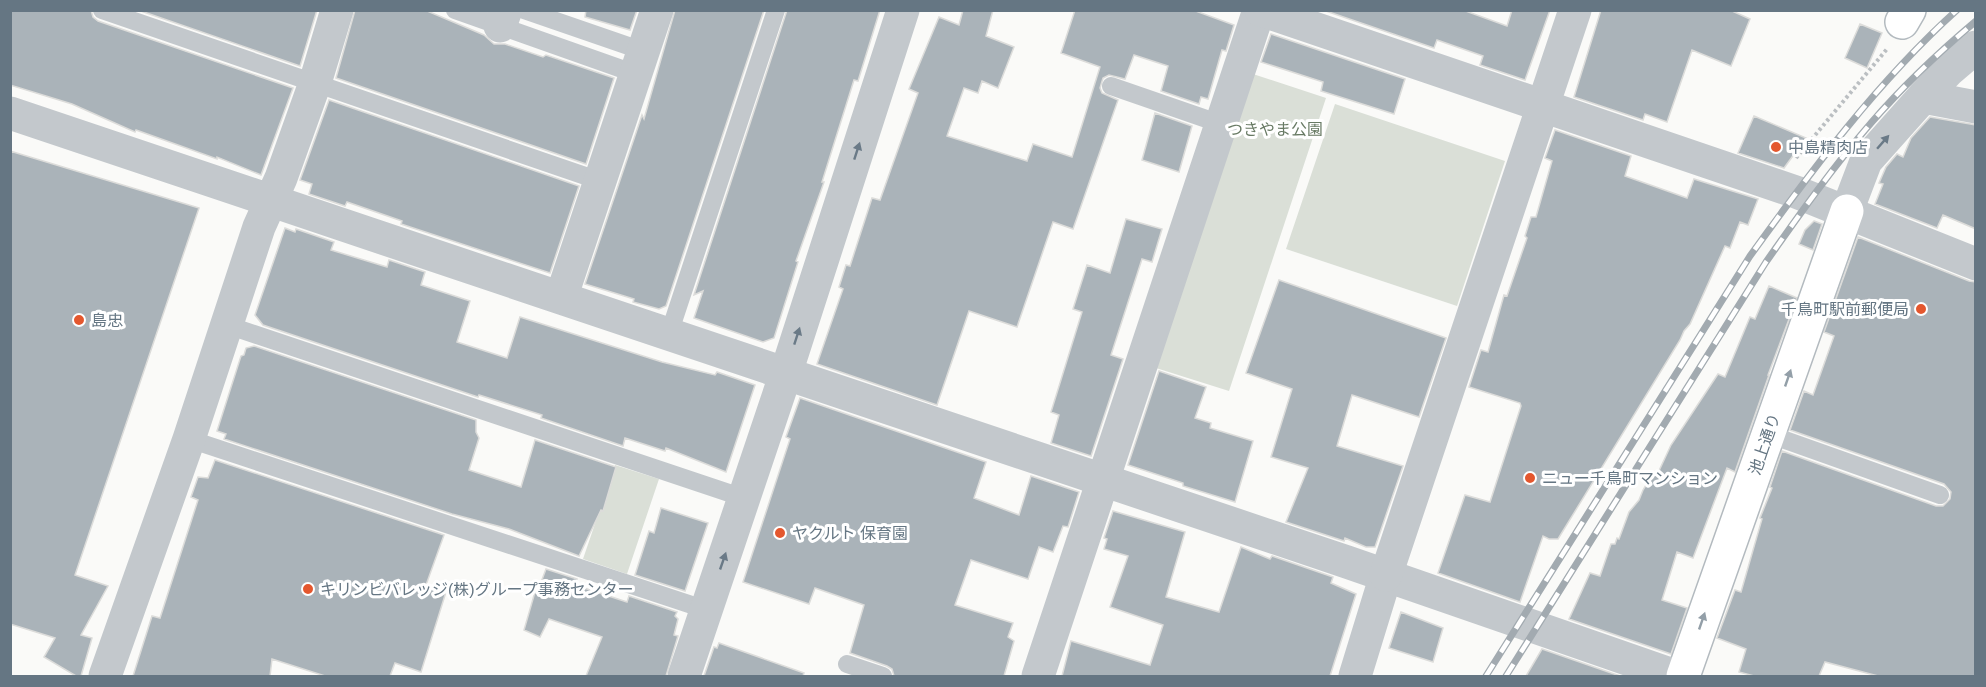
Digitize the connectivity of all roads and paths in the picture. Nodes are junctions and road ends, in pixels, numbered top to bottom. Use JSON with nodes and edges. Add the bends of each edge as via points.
{"nodes":[{"id":1,"x":102,"y":10,"type":"edge"},
{"id":2,"x":338,"y":10,"type":"edge"},
{"id":3,"x":455,"y":10,"type":"edge"},
{"id":4,"x":657,"y":10,"type":"edge"},
{"id":5,"x":776,"y":10,"type":"edge"},
{"id":6,"x":903,"y":10,"type":"edge"},
{"id":7,"x":1260,"y":10,"type":"edge"},
{"id":8,"x":1575,"y":10,"type":"edge"},
{"id":9,"x":510,"y":16,"type":"edge"},
{"id":10,"x":1906,"y":16,"type":"edge"},
{"id":11,"x":1976,"y":47,"type":"edge"},
{"id":12,"x":640,"y":63,"type":"junction"},
{"id":13,"x":315,"y":83,"type":"junction"},
{"id":14,"x":1111,"y":86,"type":"dead end"},
{"id":15,"x":1923,"y":97,"type":"junction"},
{"id":16,"x":1543,"y":107,"type":"junction"},
{"id":17,"x":1976,"y":107,"type":"edge"},
{"id":18,"x":10,"y":113,"type":"edge"},
{"id":19,"x":1221,"y":124,"type":"junction"},
{"id":20,"x":600,"y":181,"type":"junction"},
{"id":21,"x":1775,"y":185,"type":"junction"},
{"id":22,"x":272,"y":202,"type":"junction"},
{"id":23,"x":1847,"y":211,"type":"junction"},
{"id":24,"x":1976,"y":264,"type":"edge"},
{"id":25,"x":561,"y":298,"type":"junction"},
{"id":26,"x":227,"y":326,"type":"junction"},
{"id":27,"x":669,"y":334,"type":"junction"},
{"id":28,"x":786,"y":374,"type":"junction"},
{"id":29,"x":1768,"y":434,"type":"junction"},
{"id":30,"x":189,"y":439,"type":"junction"},
{"id":31,"x":1103,"y":480,"type":"junction"},
{"id":32,"x":1940,"y":495,"type":"dead end"},
{"id":33,"x":744,"y":498,"type":"junction"},
{"id":34,"x":1386,"y":575,"type":"junction"},
{"id":35,"x":706,"y":610,"type":"junction"},
{"id":36,"x":848,"y":664,"type":"dead end"},
{"id":37,"x":105,"y":676,"type":"edge"},
{"id":38,"x":684,"y":676,"type":"edge"},
{"id":39,"x":883,"y":676,"type":"edge"},
{"id":40,"x":1038,"y":676,"type":"edge"},
{"id":41,"x":1354,"y":676,"type":"edge"},
{"id":42,"x":1676,"y":676,"type":"edge"},
{"id":43,"x":1683,"y":676,"type":"edge"}],
"edges":[{"from":1,"to":13,"type":"lane"},
{"from":2,"to":13,"type":"street"},
{"from":3,"to":9,"type":"lane"},
{"from":4,"to":12,"type":"street"},
{"from":5,"to":27,"type":"lane"},
{"from":28,"to":6,"type":"street","one_way":true},
{"from":7,"to":16,"type":"street"},
{"from":7,"to":19,"type":"street"},
{"from":8,"to":16,"type":"street"},
{"from":9,"to":12,"type":"lane"},
{"from":9,"to":12,"type":"lane"},
{"from":10,"to":21,"type":"path","via":[[1886,51]]},
{"from":11,"to":15,"type":"street"},
{"from":12,"to":20,"type":"street"},
{"from":13,"to":20,"type":"lane"},
{"from":13,"to":22,"type":"street"},
{"from":14,"to":19,"type":"lane"},
{"from":15,"to":17,"type":"street"},
{"from":23,"to":15,"type":"street","one_way":true,"via":[[1866,161]]},
{"from":16,"to":21,"type":"street"},
{"from":16,"to":34,"type":"street"},
{"from":18,"to":22,"type":"street"},
{"from":19,"to":31,"type":"street"},
{"from":20,"to":25,"type":"street"},
{"from":21,"to":23,"type":"street"},
{"from":22,"to":25,"type":"street"},
{"from":22,"to":26,"type":"street","via":[[259,227]]},
{"from":23,"to":24,"type":"street"},
{"from":29,"to":23,"type":"main road","name":"池上通り","one_way":true},
{"from":25,"to":27,"type":"street"},
{"from":26,"to":30,"type":"street"},
{"from":26,"to":33,"type":"lane"},
{"from":27,"to":28,"type":"street"},
{"from":28,"to":31,"type":"street"},
{"from":28,"to":33,"type":"street"},
{"from":29,"to":32,"type":"lane"},
{"from":43,"to":29,"type":"main road","name":"池上通り","one_way":true},
{"from":30,"to":35,"type":"lane"},
{"from":30,"to":37,"type":"street"},
{"from":31,"to":34,"type":"street"},
{"from":31,"to":40,"type":"street"},
{"from":35,"to":33,"type":"street","one_way":true},
{"from":34,"to":41,"type":"street"},
{"from":34,"to":42,"type":"street"},
{"from":35,"to":38,"type":"street"},
{"from":36,"to":39,"type":"lane"}]}
